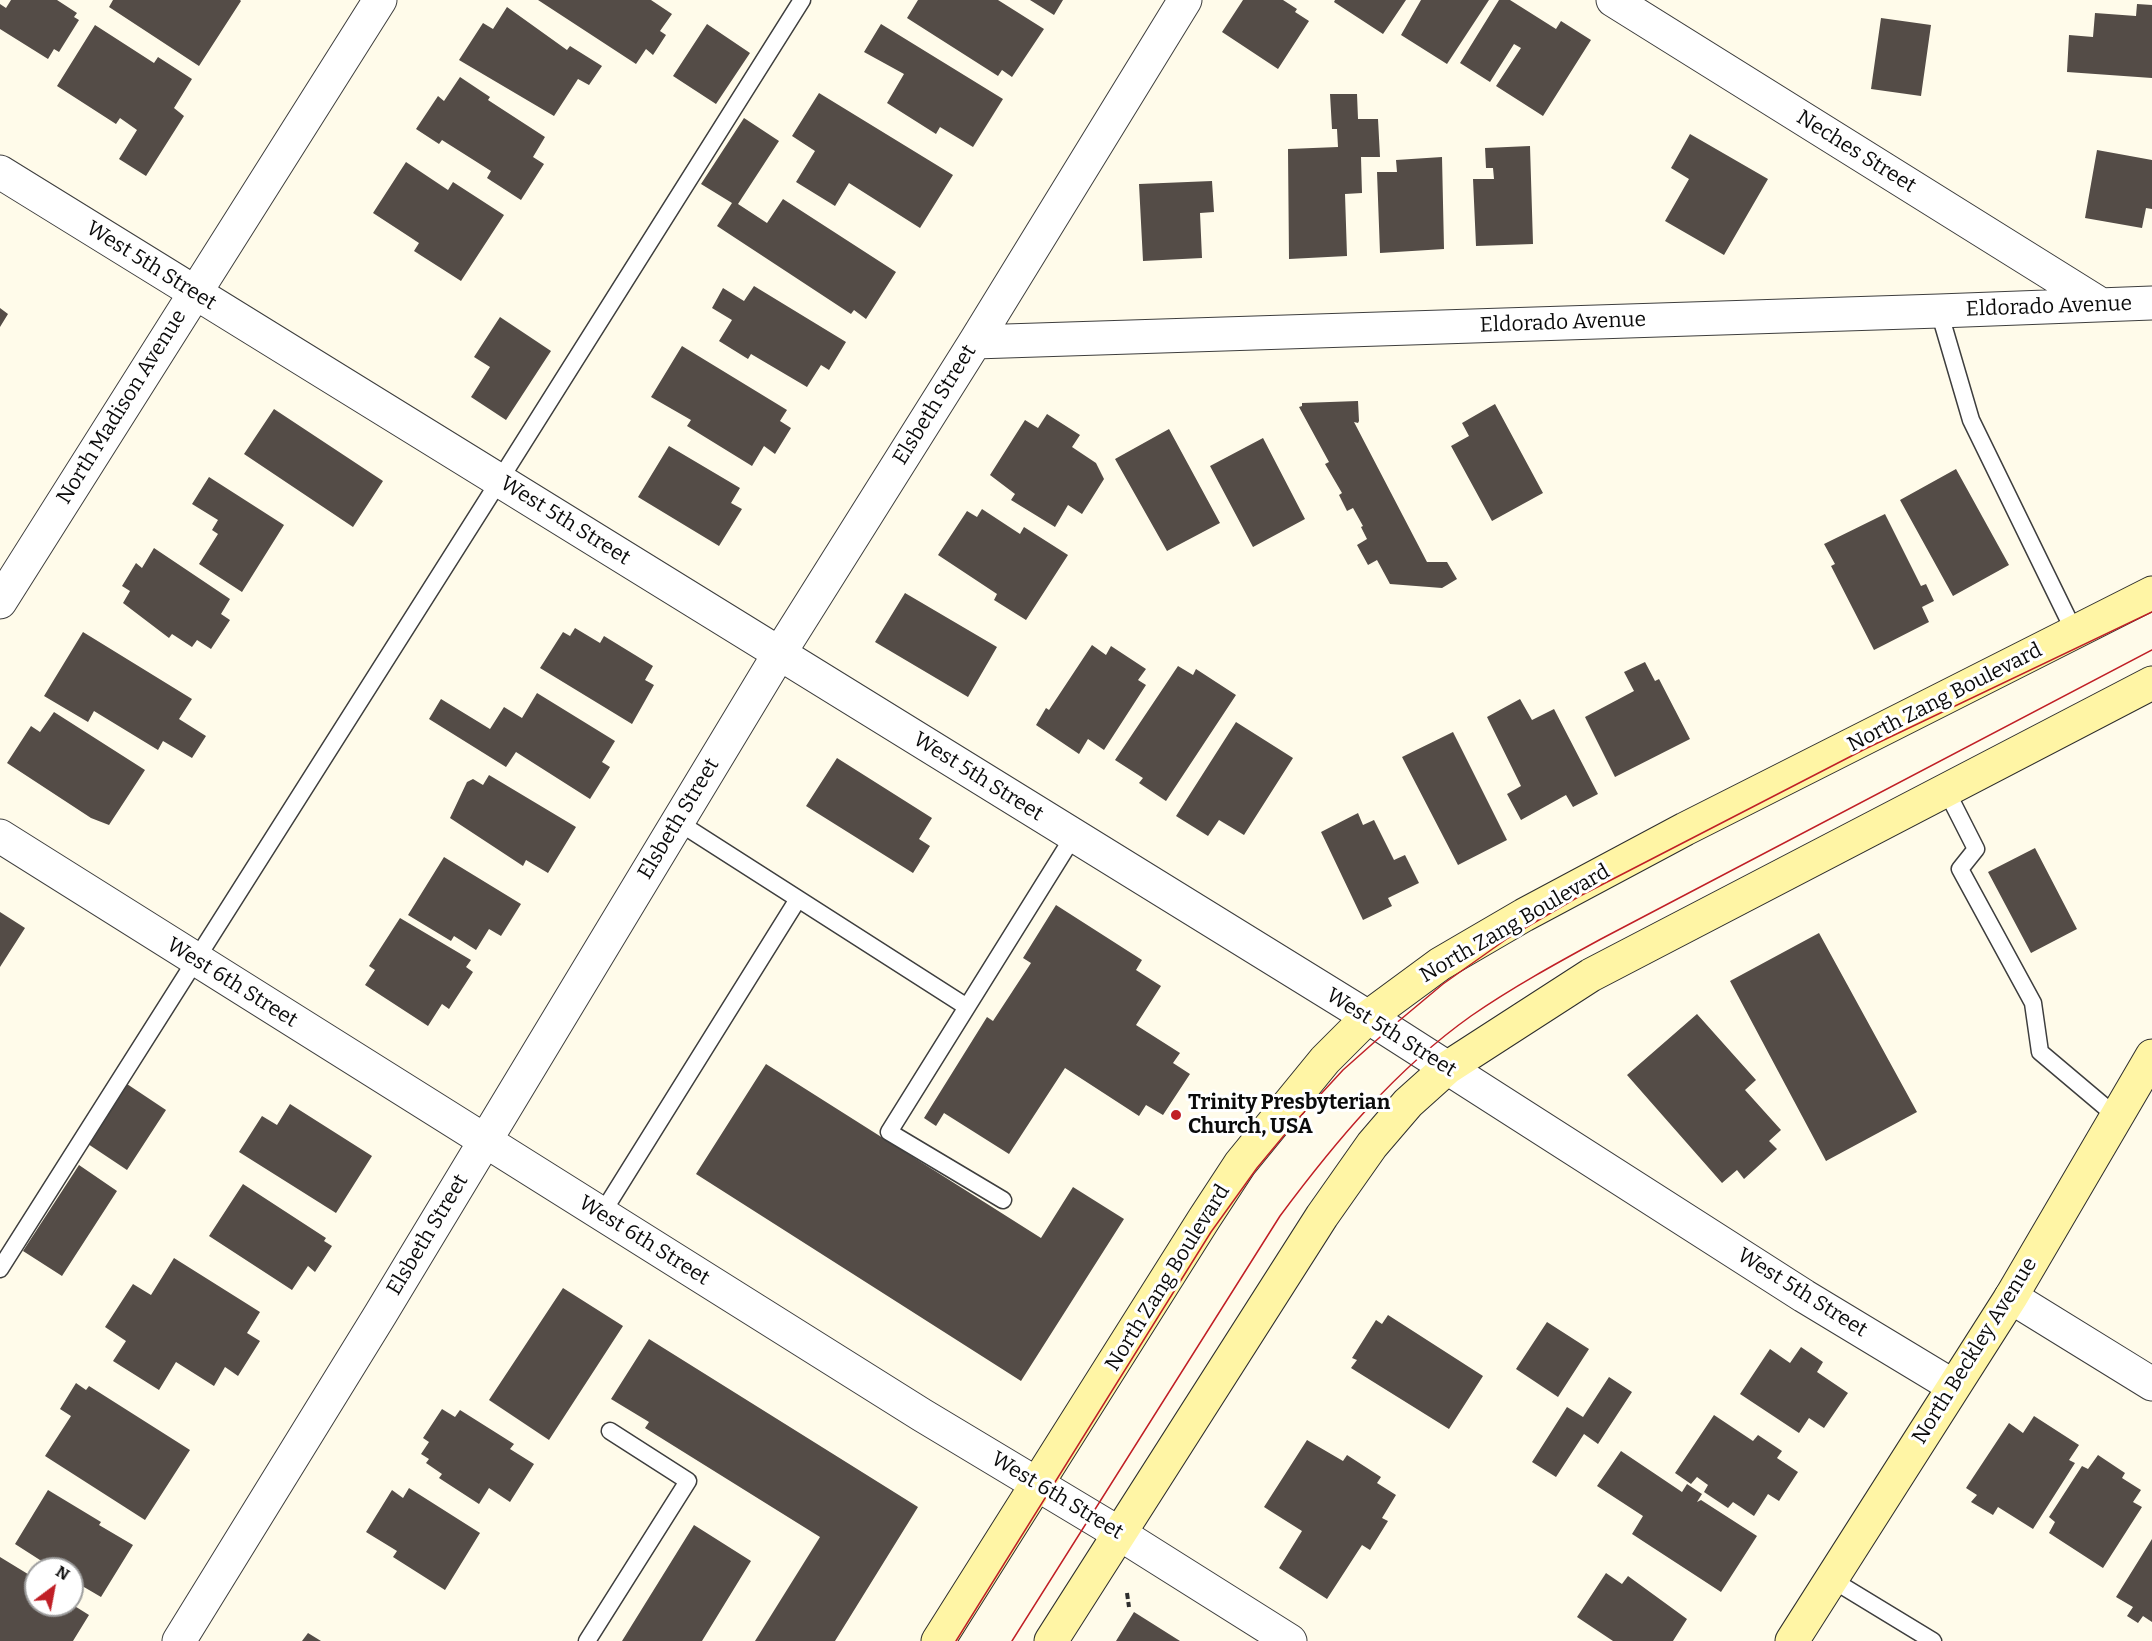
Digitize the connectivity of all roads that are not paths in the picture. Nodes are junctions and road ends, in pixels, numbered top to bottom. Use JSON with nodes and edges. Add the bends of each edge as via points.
{"nodes":[{"id":1,"x":381,"y":0,"type":"edge"},
{"id":2,"x":802,"y":0,"type":"edge"},
{"id":3,"x":1185,"y":0,"type":"edge"},
{"id":4,"x":1613,"y":0,"type":"edge"},
{"id":5,"x":0,"y":172,"type":"edge"},
{"id":6,"x":195,"y":292,"type":"junction"},
{"id":7,"x":2152,"y":303,"type":"edge"},
{"id":8,"x":2100,"y":304,"type":"junction"},
{"id":9,"x":1939,"y":311,"type":"junction"},
{"id":10,"x":975,"y":342,"type":"junction"},
{"id":11,"x":500,"y":481,"type":"junction"},
{"id":12,"x":2152,"y":594,"type":"edge"},
{"id":13,"x":0,"y":602,"type":"edge"},
{"id":14,"x":2074,"y":633,"type":"junction"},
{"id":15,"x":779,"y":654,"type":"junction"},
{"id":16,"x":2152,"y":683,"type":"edge"},
{"id":17,"x":1946,"y":790,"type":"junction"},
{"id":18,"x":678,"y":822,"type":"junction"},
{"id":19,"x":0,"y":836,"type":"edge"},
{"id":20,"x":1073,"y":837,"type":"junction"},
{"id":21,"x":798,"y":899,"type":"junction"},
{"id":22,"x":194,"y":959,"type":"junction"},
{"id":23,"x":967,"y":1007,"type":"junction"},
{"id":24,"x":1368,"y":1017,"type":"junction"},
{"id":25,"x":2152,"y":1056,"type":"edge"},
{"id":26,"x":1447,"y":1068,"type":"junction"},
{"id":27,"x":2117,"y":1117,"type":"junction"},
{"id":28,"x":484,"y":1141,"type":"junction"},
{"id":29,"x":1003,"y":1200,"type":"dead end"},
{"id":30,"x":601,"y":1215,"type":"junction"},
{"id":31,"x":0,"y":1269,"type":"edge"},
{"id":32,"x":2011,"y":1297,"type":"junction"},
{"id":33,"x":2152,"y":1384,"type":"edge"},
{"id":34,"x":1953,"y":1386,"type":"junction"},
{"id":35,"x":610,"y":1431,"type":"dead end"},
{"id":36,"x":1037,"y":1484,"type":"junction"},
{"id":37,"x":1120,"y":1534,"type":"junction"},
{"id":38,"x":1831,"y":1579,"type":"junction"},
{"id":39,"x":179,"y":1641,"type":"edge"},
{"id":40,"x":587,"y":1641,"type":"edge"},
{"id":41,"x":938,"y":1641,"type":"edge"},
{"id":42,"x":1051,"y":1641,"type":"edge"},
{"id":43,"x":1290,"y":1641,"type":"edge"},
{"id":44,"x":1792,"y":1641,"type":"edge"},
{"id":45,"x":1933,"y":1641,"type":"edge"}],
"edges":[{"from":1,"to":6,"type":"street","name":"North Madison Avenue"},
{"from":2,"to":11,"type":"lane"},
{"from":3,"to":10,"type":"street","name":"Elsbeth Street"},
{"from":4,"to":8,"type":"street","name":"Neches Street"},
{"from":5,"to":6,"type":"street","name":"West 5th Street"},
{"from":6,"to":11,"type":"street","name":"West 5th Street"},
{"from":6,"to":13,"type":"street","name":"North Madison Avenue"},
{"from":7,"to":8,"type":"street","name":"Eldorado Avenue"},
{"from":8,"to":9,"type":"street","name":"Eldorado Avenue"},
{"from":9,"to":10,"type":"street","name":"Eldorado Avenue"},
{"from":9,"to":14,"type":"lane","via":[[1971,420]]},
{"from":10,"to":15,"type":"street","name":"Elsbeth Street"},
{"from":11,"to":15,"type":"street","name":"West 5th Street"},
{"from":11,"to":22,"type":"lane"},
{"from":12,"to":14,"type":"main road","name":"North Zang Boulevard"},
{"from":14,"to":24,"type":"main road","name":"North Zang Boulevard","via":[[1685,829],[1524,915],[1440,964]]},
{"from":15,"to":18,"type":"street","name":"Elsbeth Street"},
{"from":15,"to":20,"type":"street","name":"West 5th Street"},
{"from":16,"to":17,"type":"main road"},
{"from":17,"to":26,"type":"main road","via":[[1591,975]]},
{"from":17,"to":27,"type":"lane","via":[[1976,849],[1960,869],[2033,1003],[2040,1052]]},
{"from":18,"to":21,"type":"lane"},
{"from":18,"to":28,"type":"street","name":"Elsbeth Street"},
{"from":19,"to":22,"type":"street","name":"West 6th Street"},
{"from":20,"to":23,"type":"lane"},
{"from":20,"to":24,"type":"street","name":"West 5th Street"},
{"from":21,"to":23,"type":"lane"},
{"from":21,"to":30,"type":"lane"},
{"from":22,"to":28,"type":"street","name":"West 6th Street"},
{"from":22,"to":31,"type":"lane"},
{"from":23,"to":29,"type":"lane","via":[[889,1132]]},
{"from":24,"to":26,"type":"street","name":"West 5th Street"},
{"from":24,"to":36,"type":"main road","name":"North Zang Boulevard","via":[[1325,1060],[1240,1164]]},
{"from":25,"to":27,"type":"main road","name":"North Beckley Avenue"},
{"from":26,"to":34,"type":"street","name":"West 5th Street","via":[[1804,1296]]},
{"from":26,"to":37,"type":"main road","via":[[1386,1128],[1329,1207]]},
{"from":27,"to":32,"type":"main road","name":"North Beckley Avenue"},
{"from":28,"to":30,"type":"street","name":"West 6th Street"},
{"from":28,"to":39,"type":"street","name":"Elsbeth Street"},
{"from":30,"to":36,"type":"street","name":"West 6th Street"},
{"from":32,"to":33,"type":"street"},
{"from":32,"to":34,"type":"main road","name":"North Beckley Avenue"},
{"from":34,"to":38,"type":"main road","name":"North Beckley Avenue"},
{"from":35,"to":40,"type":"lane","via":[[688,1481]]},
{"from":36,"to":37,"type":"street","name":"West 6th Street"},
{"from":36,"to":41,"type":"main road","name":"North Zang Boulevard"},
{"from":37,"to":42,"type":"main road"},
{"from":37,"to":43,"type":"street","name":"West 6th Street"},
{"from":38,"to":44,"type":"main road","name":"North Beckley Avenue"},
{"from":38,"to":45,"type":"lane"}]}
